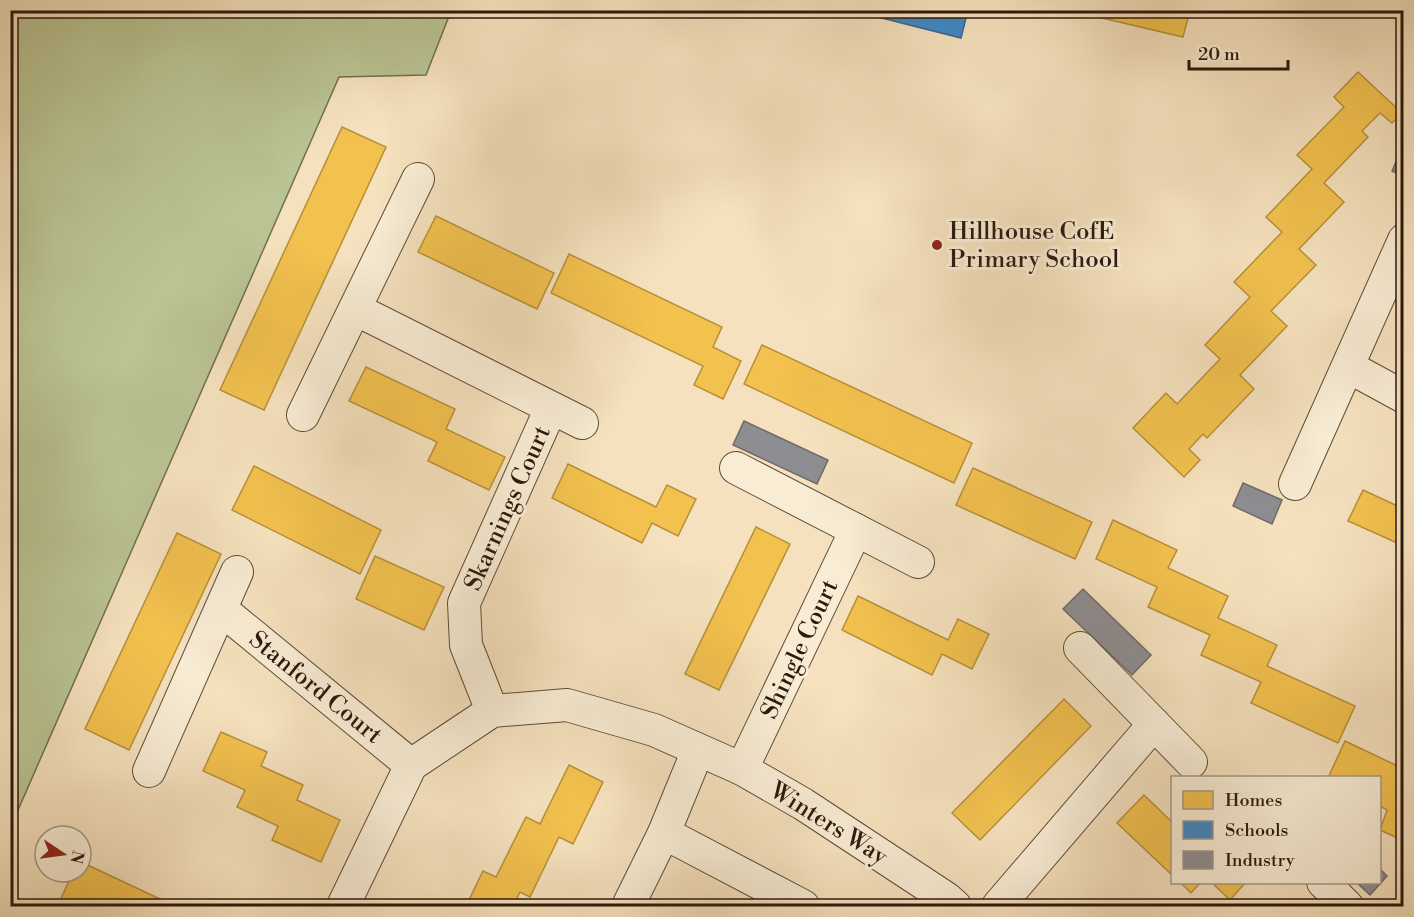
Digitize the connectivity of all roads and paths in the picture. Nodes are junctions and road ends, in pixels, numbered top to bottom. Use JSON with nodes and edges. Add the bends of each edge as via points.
{"nodes":[{"id":1,"x":418,"y":179,"type":"dead end"},
{"id":2,"x":1404,"y":240,"type":"edge"},
{"id":3,"x":355,"y":309,"type":"junction"},
{"id":4,"x":1349,"y":367,"type":"junction"},
{"id":5,"x":1404,"y":397,"type":"edge"},
{"id":6,"x":551,"y":408,"type":"junction"},
{"id":7,"x":303,"y":415,"type":"dead end"},
{"id":8,"x":582,"y":423,"type":"dead end"},
{"id":9,"x":736,"y":468,"type":"dead end"},
{"id":10,"x":1295,"y":484,"type":"dead end"},
{"id":11,"x":856,"y":530,"type":"junction"},
{"id":12,"x":918,"y":562,"type":"dead end"},
{"id":13,"x":237,"y":572,"type":"dead end"},
{"id":14,"x":222,"y":610,"type":"junction"},
{"id":15,"x":1080,"y":648,"type":"dead end"},
{"id":16,"x":492,"y":711,"type":"junction"},
{"id":17,"x":1154,"y":724,"type":"junction"},
{"id":18,"x":698,"y":750,"type":"junction"},
{"id":19,"x":1191,"y":762,"type":"dead end"},
{"id":20,"x":411,"y":765,"type":"junction"},
{"id":21,"x":742,"y":769,"type":"junction"},
{"id":22,"x":149,"y":771,"type":"dead end"},
{"id":23,"x":664,"y":833,"type":"junction"},
{"id":24,"x":1325,"y":884,"type":"edge"},
{"id":25,"x":343,"y":906,"type":"edge"},
{"id":26,"x":628,"y":906,"type":"edge"},
{"id":27,"x":803,"y":906,"type":"edge"},
{"id":28,"x":955,"y":906,"type":"edge"},
{"id":29,"x":998,"y":906,"type":"edge"},
{"id":30,"x":1347,"y":906,"type":"edge"}],
"edges":[{"from":1,"to":3,"type":"street"},
{"from":2,"to":4,"type":"street"},
{"from":3,"to":6,"type":"street","name":"Skarnings Court"},
{"from":3,"to":7,"type":"street"},
{"from":4,"to":5,"type":"street"},
{"from":4,"to":10,"type":"street"},
{"from":6,"to":8,"type":"street","name":"Skarnings Court"},
{"from":6,"to":16,"type":"street","name":"Skarnings Court","via":[[464,603],[466,645]]},
{"from":9,"to":11,"type":"street"},
{"from":11,"to":12,"type":"street"},
{"from":11,"to":21,"type":"street","name":"Shingle Court"},
{"from":13,"to":14,"type":"street","name":"Stanford Court"},
{"from":14,"to":20,"type":"street","name":"Stanford Court"},
{"from":14,"to":22,"type":"street","name":"Stanford Court"},
{"from":15,"to":17,"type":"street"},
{"from":16,"to":18,"type":"street","name":"Winters Way","via":[[567,705],[654,730]]},
{"from":16,"to":20,"type":"street","name":"Winters Way"},
{"from":17,"to":19,"type":"street"},
{"from":17,"to":29,"type":"street"},
{"from":18,"to":21,"type":"street","name":"Winters Way"},
{"from":18,"to":23,"type":"street"},
{"from":20,"to":25,"type":"street"},
{"from":21,"to":28,"type":"street","name":"Winters Way"},
{"from":23,"to":26,"type":"street"},
{"from":23,"to":27,"type":"street"},
{"from":24,"to":30,"type":"street"}]}
